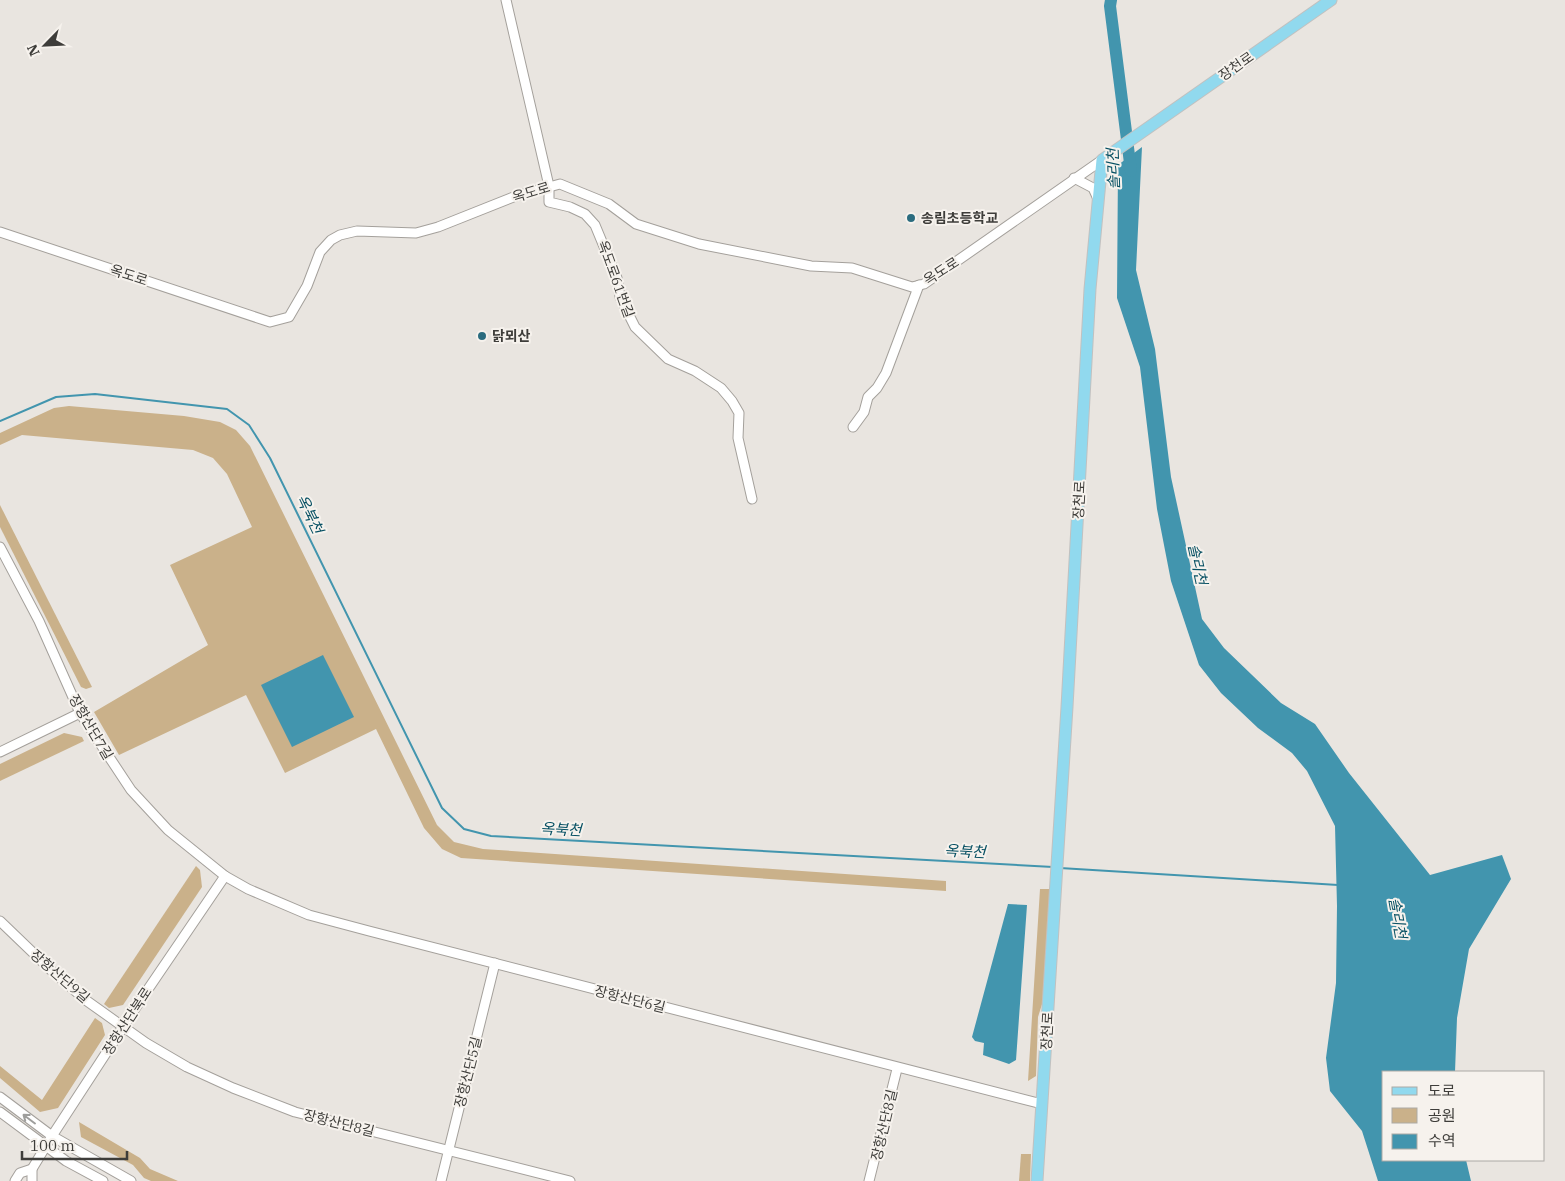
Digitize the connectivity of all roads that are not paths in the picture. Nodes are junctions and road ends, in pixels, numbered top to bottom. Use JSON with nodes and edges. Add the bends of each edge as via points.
{"nodes":[{"id":1,"x":506,"y":0,"type":"edge"},
{"id":2,"x":1331,"y":0,"type":"edge"},
{"id":3,"x":1102,"y":160,"type":"junction"},
{"id":4,"x":1074,"y":178,"type":"junction"},
{"id":5,"x":549,"y":186,"type":"junction"},
{"id":6,"x":1098,"y":199,"type":"junction"},
{"id":7,"x":0,"y":232,"type":"edge"},
{"id":8,"x":919,"y":285,"type":"junction"},
{"id":9,"x":853,"y":426,"type":"dead end"},
{"id":10,"x":752,"y":499,"type":"dead end"},
{"id":11,"x":0,"y":547,"type":"edge"},
{"id":12,"x":80,"y":713,"type":"junction"},
{"id":13,"x":0,"y":752,"type":"edge"},
{"id":14,"x":225,"y":876,"type":"junction"},
{"id":15,"x":0,"y":922,"type":"edge"},
{"id":16,"x":495,"y":963,"type":"junction"},
{"id":17,"x":123,"y":1027,"type":"junction"},
{"id":18,"x":897,"y":1068,"type":"junction"},
{"id":19,"x":0,"y":1097,"type":"edge"},
{"id":20,"x":1042,"y":1104,"type":"junction"},
{"id":21,"x":0,"y":1112,"type":"edge"},
{"id":22,"x":52,"y":1136,"type":"junction"},
{"id":23,"x":46,"y":1147,"type":"junction"},
{"id":24,"x":448,"y":1151,"type":"junction"},
{"id":25,"x":32,"y":1169,"type":"junction"},
{"id":26,"x":15,"y":1181,"type":"edge"},
{"id":27,"x":32,"y":1181,"type":"edge"},
{"id":28,"x":103,"y":1181,"type":"edge"},
{"id":29,"x":131,"y":1181,"type":"edge"},
{"id":30,"x":441,"y":1181,"type":"edge"},
{"id":31,"x":570,"y":1181,"type":"edge"},
{"id":32,"x":869,"y":1181,"type":"edge"},
{"id":33,"x":1037,"y":1181,"type":"edge"}],
"edges":[{"from":1,"to":5,"type":"street"},
{"from":2,"to":3,"type":"main road","name":"장천로"},
{"from":3,"to":4,"type":"street","name":"옥도로"},
{"from":3,"to":6,"type":"main road","name":"장천로"},
{"from":4,"to":6,"type":"street","via":[[1093,188]]},
{"from":4,"to":8,"type":"street","name":"옥도로"},
{"from":5,"to":7,"type":"street","name":"옥도로","via":[[416,233],[357,231],[340,235],[320,252],[307,286],[289,316],[270,322]]},
{"from":5,"to":8,"type":"street","name":"옥도로","via":[[560,184],[608,204],[636,224],[699,244],[811,266],[852,268],[912,288]]},
{"from":5,"to":10,"type":"street","name":"옥도로61번길","via":[[549,202],[585,214],[595,225],[617,278],[623,304],[635,327],[668,359],[721,388],[739,413],[738,438]]},
{"from":6,"to":20,"type":"main road","name":"장천로"},
{"from":8,"to":9,"type":"street","via":[[886,373],[868,397],[864,412]]},
{"from":11,"to":12,"type":"street","name":"장항산단7길","via":[[39,621]]},
{"from":12,"to":13,"type":"street"},
{"from":12,"to":14,"type":"street","name":"장항산단7길","via":[[131,790],[168,830]]},
{"from":14,"to":16,"type":"street","name":"장항산단6길","via":[[309,914]]},
{"from":14,"to":17,"type":"street","name":"장항산단북로"},
{"from":15,"to":17,"type":"street","name":"장항산단9길","via":[[52,972]]},
{"from":16,"to":18,"type":"street","name":"장항산단6길"},
{"from":16,"to":24,"type":"street","name":"장항산단5길"},
{"from":17,"to":22,"type":"street","name":"장항산단북로"},
{"from":17,"to":24,"type":"street","name":"장항산단8길","via":[[187,1067],[295,1112]]},
{"from":18,"to":20,"type":"street","name":"장항산단6길"},
{"from":18,"to":32,"type":"street","name":"장항산단8길"},
{"from":22,"to":19,"type":"street","one_way":true},
{"from":20,"to":33,"type":"main road","name":"장천로"},
{"from":21,"to":23,"type":"street"},
{"from":22,"to":23,"type":"street","name":"장항산단북로"},
{"from":22,"to":29,"type":"street"},
{"from":23,"to":25,"type":"street","name":"장항산단북로"},
{"from":23,"to":28,"type":"street"},
{"from":24,"to":30,"type":"street","name":"장항산단5길"},
{"from":24,"to":31,"type":"street","name":"장항산단8길"},
{"from":25,"to":26,"type":"street","name":"장항산단북로","via":[[20,1173]]},
{"from":25,"to":27,"type":"street"}]}
